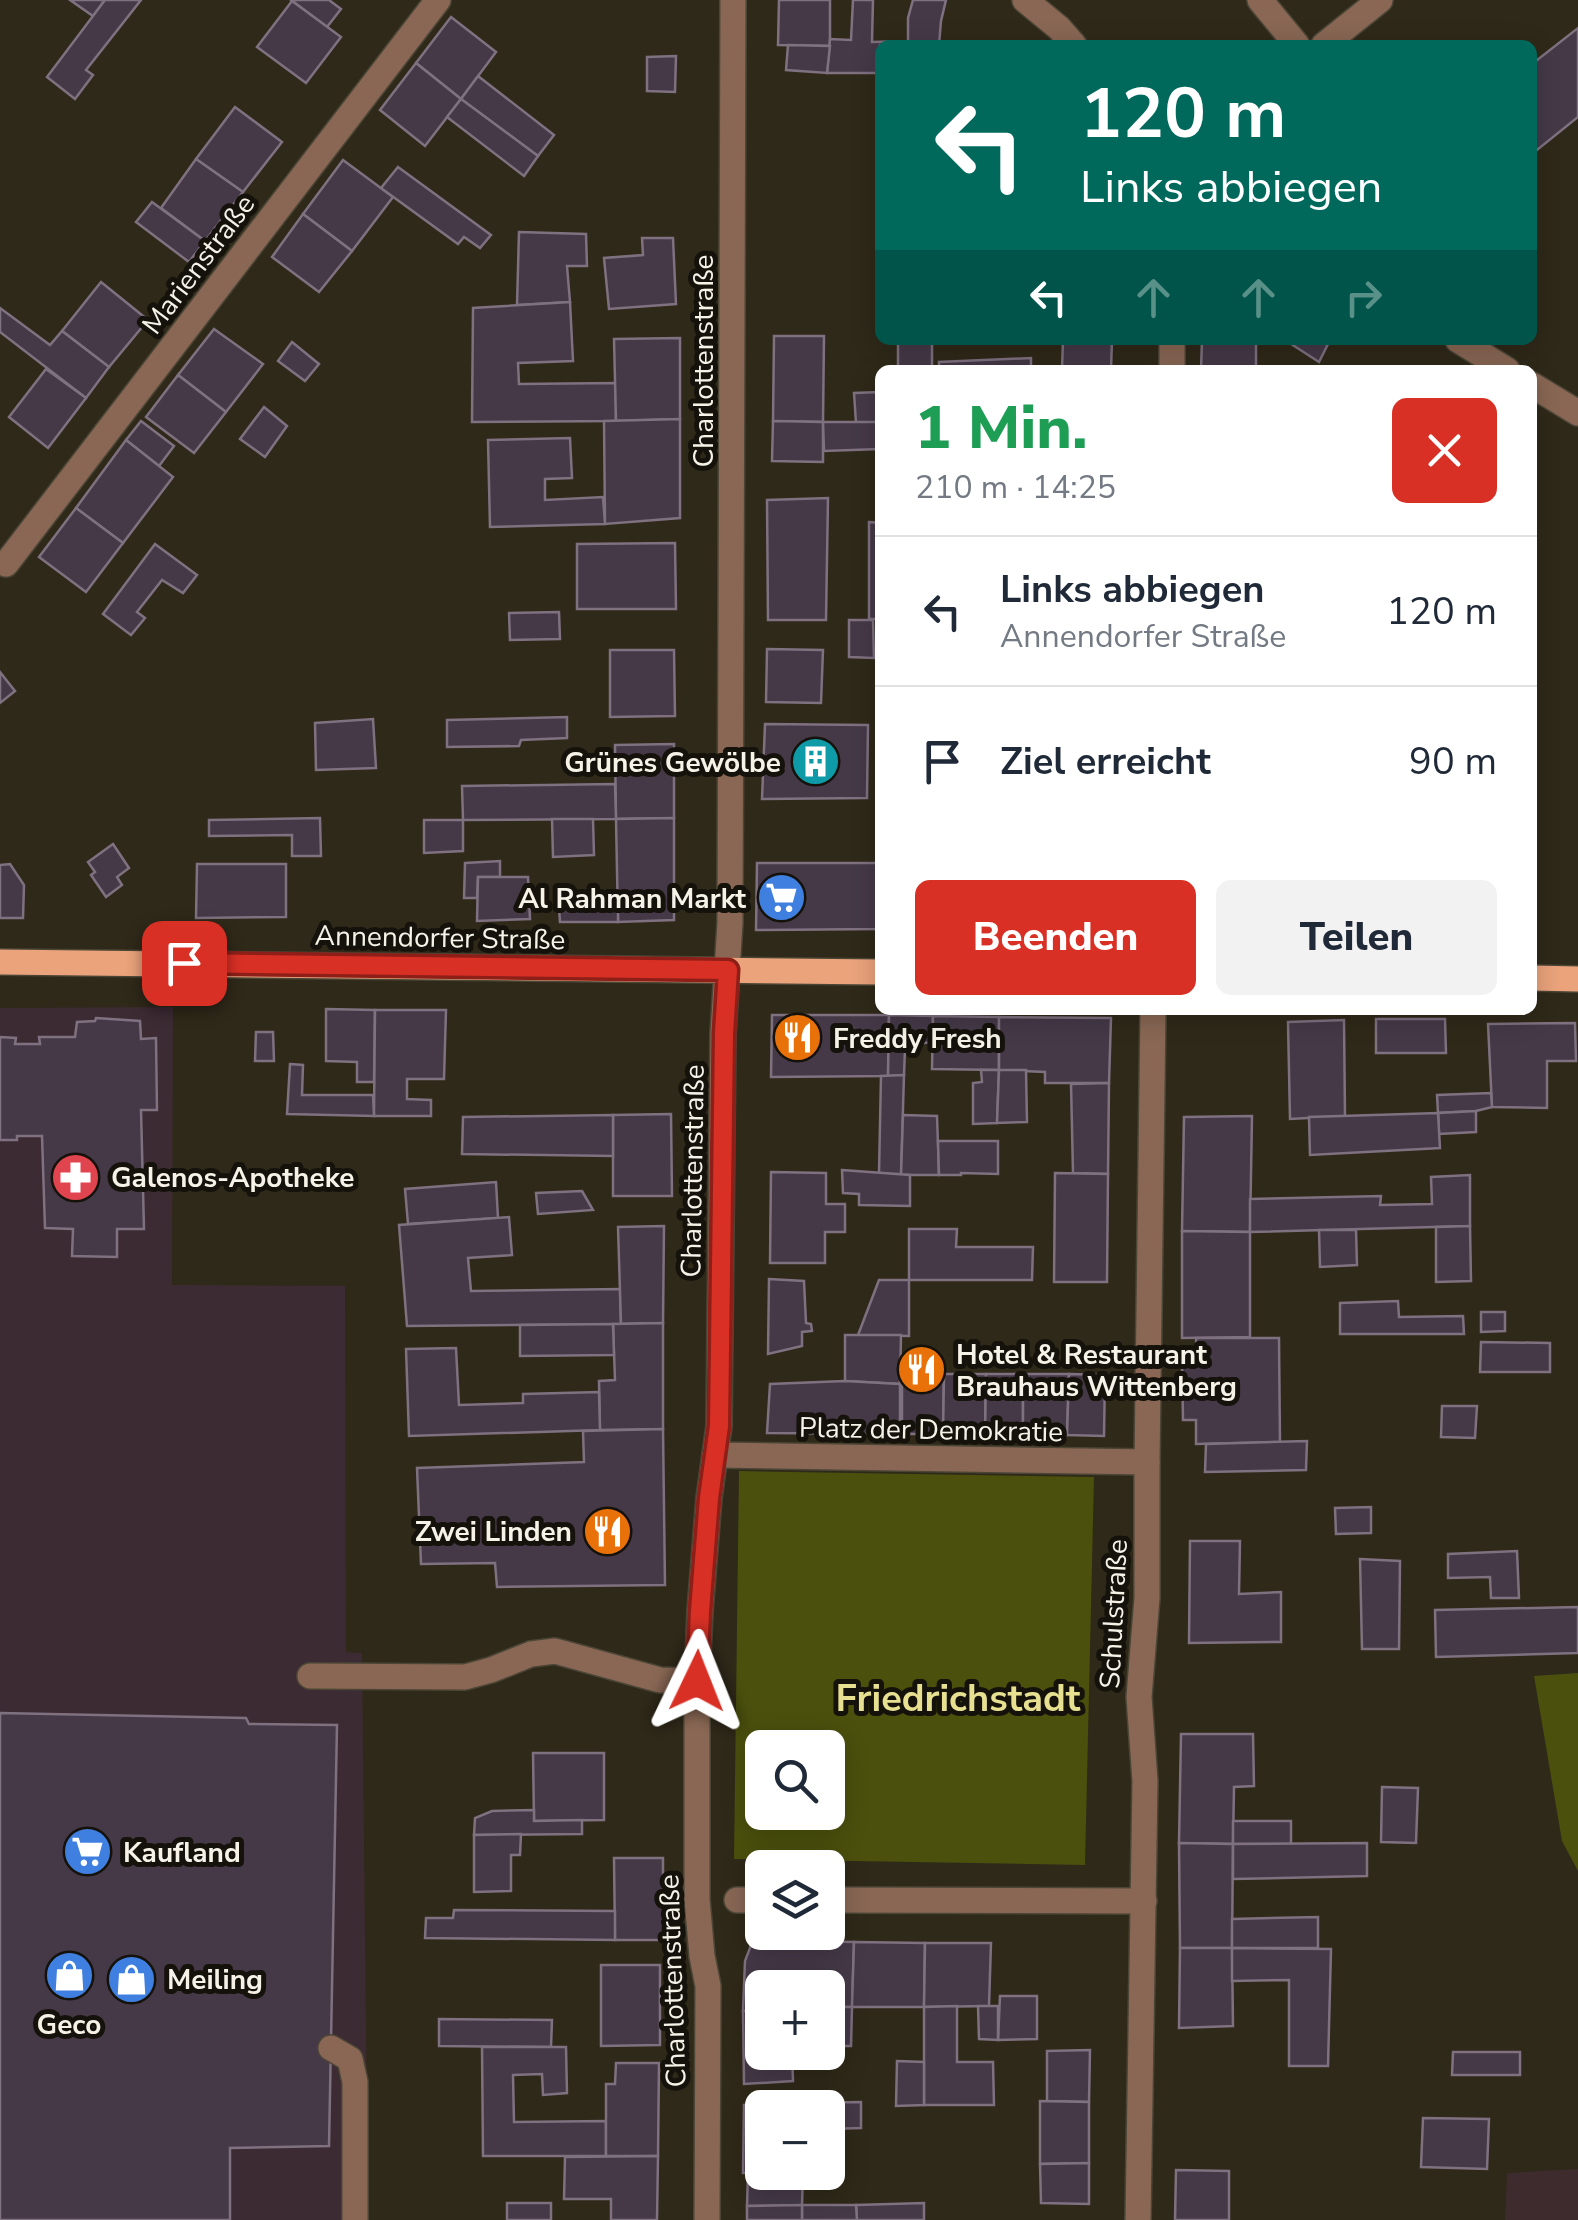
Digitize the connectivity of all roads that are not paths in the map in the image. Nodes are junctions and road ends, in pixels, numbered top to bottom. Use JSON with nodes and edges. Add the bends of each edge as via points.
{"nodes":[{"id":1,"x":438,"y":0,"type":"edge"},
{"id":2,"x":733,"y":0,"type":"edge"},
{"id":3,"x":1024,"y":0,"type":"edge"},
{"id":4,"x":1260,"y":0,"type":"edge"},
{"id":5,"x":1380,"y":0,"type":"edge"},
{"id":6,"x":1070,"y":40,"type":"edge"},
{"id":7,"x":1293,"y":40,"type":"edge"},
{"id":8,"x":1330,"y":40,"type":"edge"},
{"id":9,"x":1466,"y":345,"type":"edge"},
{"id":10,"x":1499,"y":365,"type":"edge"},
{"id":11,"x":1537,"y":388,"type":"edge"},
{"id":12,"x":1577,"y":411,"type":"edge"},
{"id":13,"x":6,"y":564,"type":"dead end"},
{"id":14,"x":0,"y":962,"type":"edge"},
{"id":15,"x":728,"y":970,"type":"junction"},
{"id":16,"x":875,"y":972,"type":"edge"},
{"id":17,"x":1537,"y":978,"type":"edge"},
{"id":18,"x":1578,"y":979,"type":"edge"},
{"id":19,"x":1153,"y":1015,"type":"edge"},
{"id":20,"x":715,"y":1455,"type":"junction"},
{"id":21,"x":1147,"y":1462,"type":"junction"},
{"id":22,"x":310,"y":1676,"type":"dead end"},
{"id":23,"x":697,"y":1681,"type":"junction"},
{"id":24,"x":845,"y":1900,"type":"edge"},
{"id":25,"x":1144,"y":1901,"type":"junction"},
{"id":26,"x":331,"y":2048,"type":"dead end"},
{"id":27,"x":355,"y":2220,"type":"edge"},
{"id":28,"x":706,"y":2220,"type":"edge"},
{"id":29,"x":1138,"y":2220,"type":"edge"}],
"edges":[{"from":1,"to":13,"type":"street","name":"Marienstraße"},
{"from":2,"to":15,"type":"street","name":"Charlottenstraße"},
{"from":3,"to":6,"type":"street"},
{"from":4,"to":7,"type":"street"},
{"from":5,"to":8,"type":"street"},
{"from":9,"to":10,"type":"street"},
{"from":11,"to":12,"type":"street"},
{"from":14,"to":15,"type":"main road","name":"Annendorfer Straße"},
{"from":15,"to":16,"type":"main road","name":"Annendorfer Straße"},
{"from":15,"to":20,"type":"street","name":"Charlottenstraße"},
{"from":17,"to":18,"type":"main road"},
{"from":19,"to":21,"type":"street","name":"Schulstraße"},
{"from":20,"to":21,"type":"street","name":"Platz der Demokratie"},
{"from":20,"to":23,"type":"street","name":"Charlottenstraße"},
{"from":21,"to":25,"type":"street","name":"Schulstraße","via":[[1148,1598],[1139,1697]]},
{"from":22,"to":23,"type":"street","via":[[465,1678],[555,1651],[660,1680]]},
{"from":23,"to":28,"type":"street","name":"Charlottenstraße","via":[[697,1899],[708,1986]]},
{"from":24,"to":25,"type":"street"},
{"from":25,"to":29,"type":"street","name":"Schulstraße"},
{"from":26,"to":27,"type":"street","via":[[350,2059],[355,2082]]}]}
